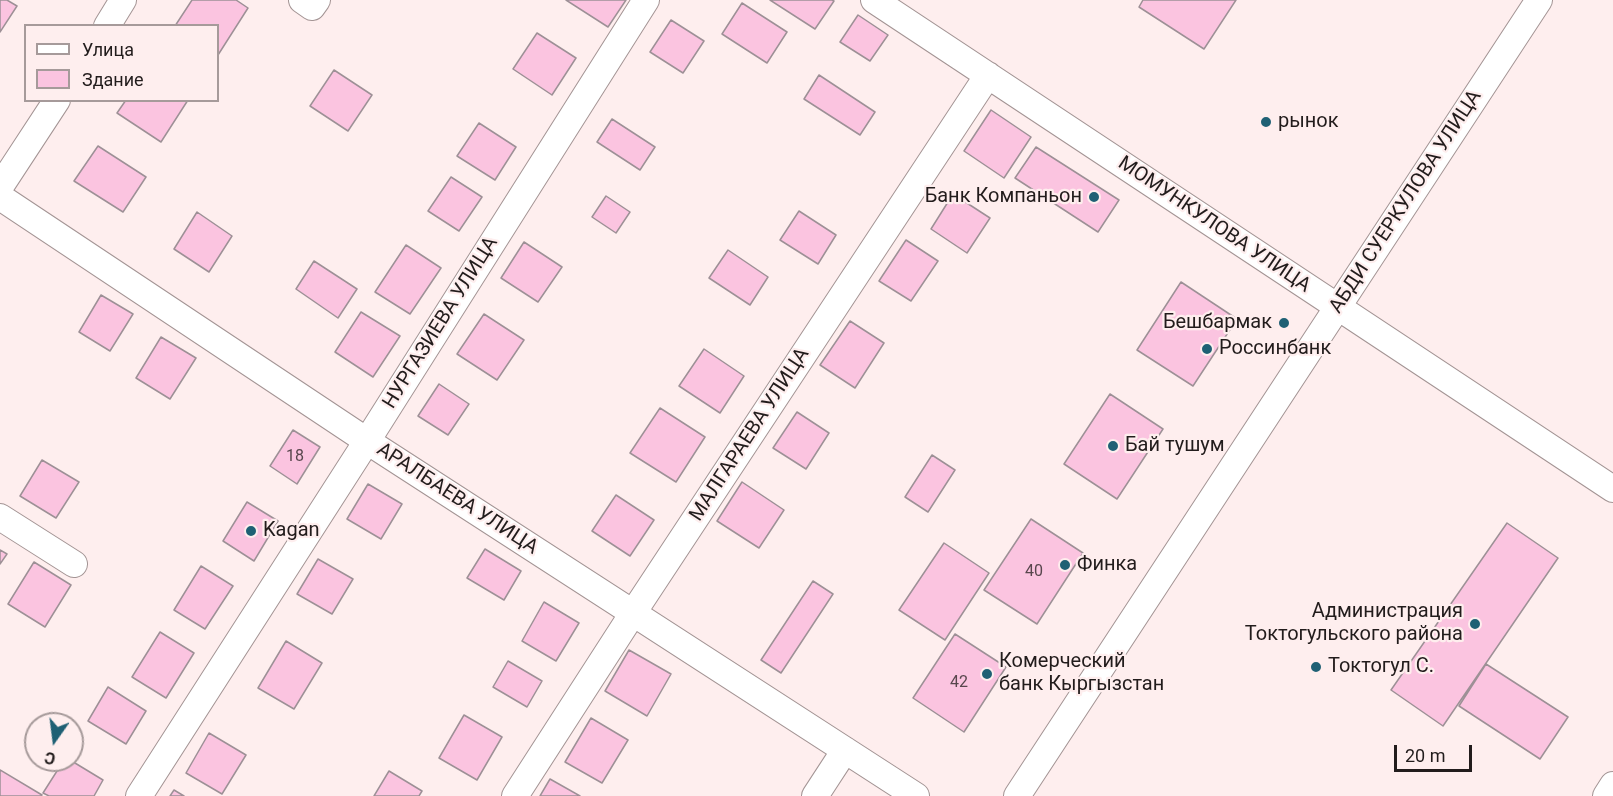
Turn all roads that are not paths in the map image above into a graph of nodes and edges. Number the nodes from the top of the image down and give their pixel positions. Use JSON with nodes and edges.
{"nodes":[{"id":1,"x":123,"y":0,"type":"edge"},
{"id":2,"x":302,"y":0,"type":"edge"},
{"id":3,"x":317,"y":0,"type":"edge"},
{"id":4,"x":645,"y":0,"type":"edge"},
{"id":5,"x":874,"y":0,"type":"edge"},
{"id":6,"x":1539,"y":0,"type":"edge"},
{"id":7,"x":108,"y":24,"type":"edge"},
{"id":8,"x":988,"y":75,"type":"junction"},
{"id":9,"x":56,"y":102,"type":"edge"},
{"id":10,"x":0,"y":187,"type":"edge"},
{"id":11,"x":0,"y":197,"type":"edge"},
{"id":12,"x":1338,"y":307,"type":"junction"},
{"id":13,"x":367,"y":441,"type":"junction"},
{"id":14,"x":1613,"y":489,"type":"edge"},
{"id":15,"x":0,"y":517,"type":"edge"},
{"id":16,"x":74,"y":564,"type":"dead end"},
{"id":17,"x":633,"y":613,"type":"junction"},
{"id":18,"x":845,"y":750,"type":"junction"},
{"id":19,"x":1613,"y":785,"type":"edge"},
{"id":20,"x":139,"y":796,"type":"edge"},
{"id":21,"x":514,"y":796,"type":"edge"},
{"id":22,"x":815,"y":796,"type":"edge"},
{"id":23,"x":916,"y":796,"type":"edge"},
{"id":24,"x":1017,"y":796,"type":"edge"},
{"id":25,"x":1606,"y":796,"type":"edge"}],
"edges":[{"from":1,"to":7,"type":"street"},
{"from":2,"to":3,"type":"street"},
{"from":4,"to":13,"type":"street","name":"НУРГАЗИЕВА УЛИЦА"},
{"from":5,"to":8,"type":"street","name":"МОМУНКУЛОВА УЛИЦА"},
{"from":6,"to":12,"type":"street","name":"АБДИ СУЕРКУЛОВА УЛИЦА"},
{"from":8,"to":12,"type":"street","name":"МОМУНКУЛОВА УЛИЦА"},
{"from":8,"to":17,"type":"street","name":"МАЛГАРАЕВА УЛИЦА"},
{"from":9,"to":10,"type":"street"},
{"from":11,"to":13,"type":"street","name":"АРАЛБАЕВА УЛИЦА"},
{"from":12,"to":14,"type":"street","name":"МОМУНКУЛОВА УЛИЦА"},
{"from":12,"to":24,"type":"street","name":"АБДИ СУЕРКУЛОВА УЛИЦА"},
{"from":13,"to":17,"type":"street","name":"АРАЛБАЕВА УЛИЦА"},
{"from":13,"to":20,"type":"street","name":"НУРГАЗИЕВА УЛИЦА"},
{"from":15,"to":16,"type":"street"},
{"from":17,"to":18,"type":"street","name":"АРАЛБАЕВА УЛИЦА"},
{"from":17,"to":21,"type":"street","name":"МАЛГАРАЕВА УЛИЦА"},
{"from":18,"to":22,"type":"street"},
{"from":18,"to":23,"type":"street","name":"АРАЛБАЕВА УЛИЦА"},
{"from":19,"to":25,"type":"street"}]}
